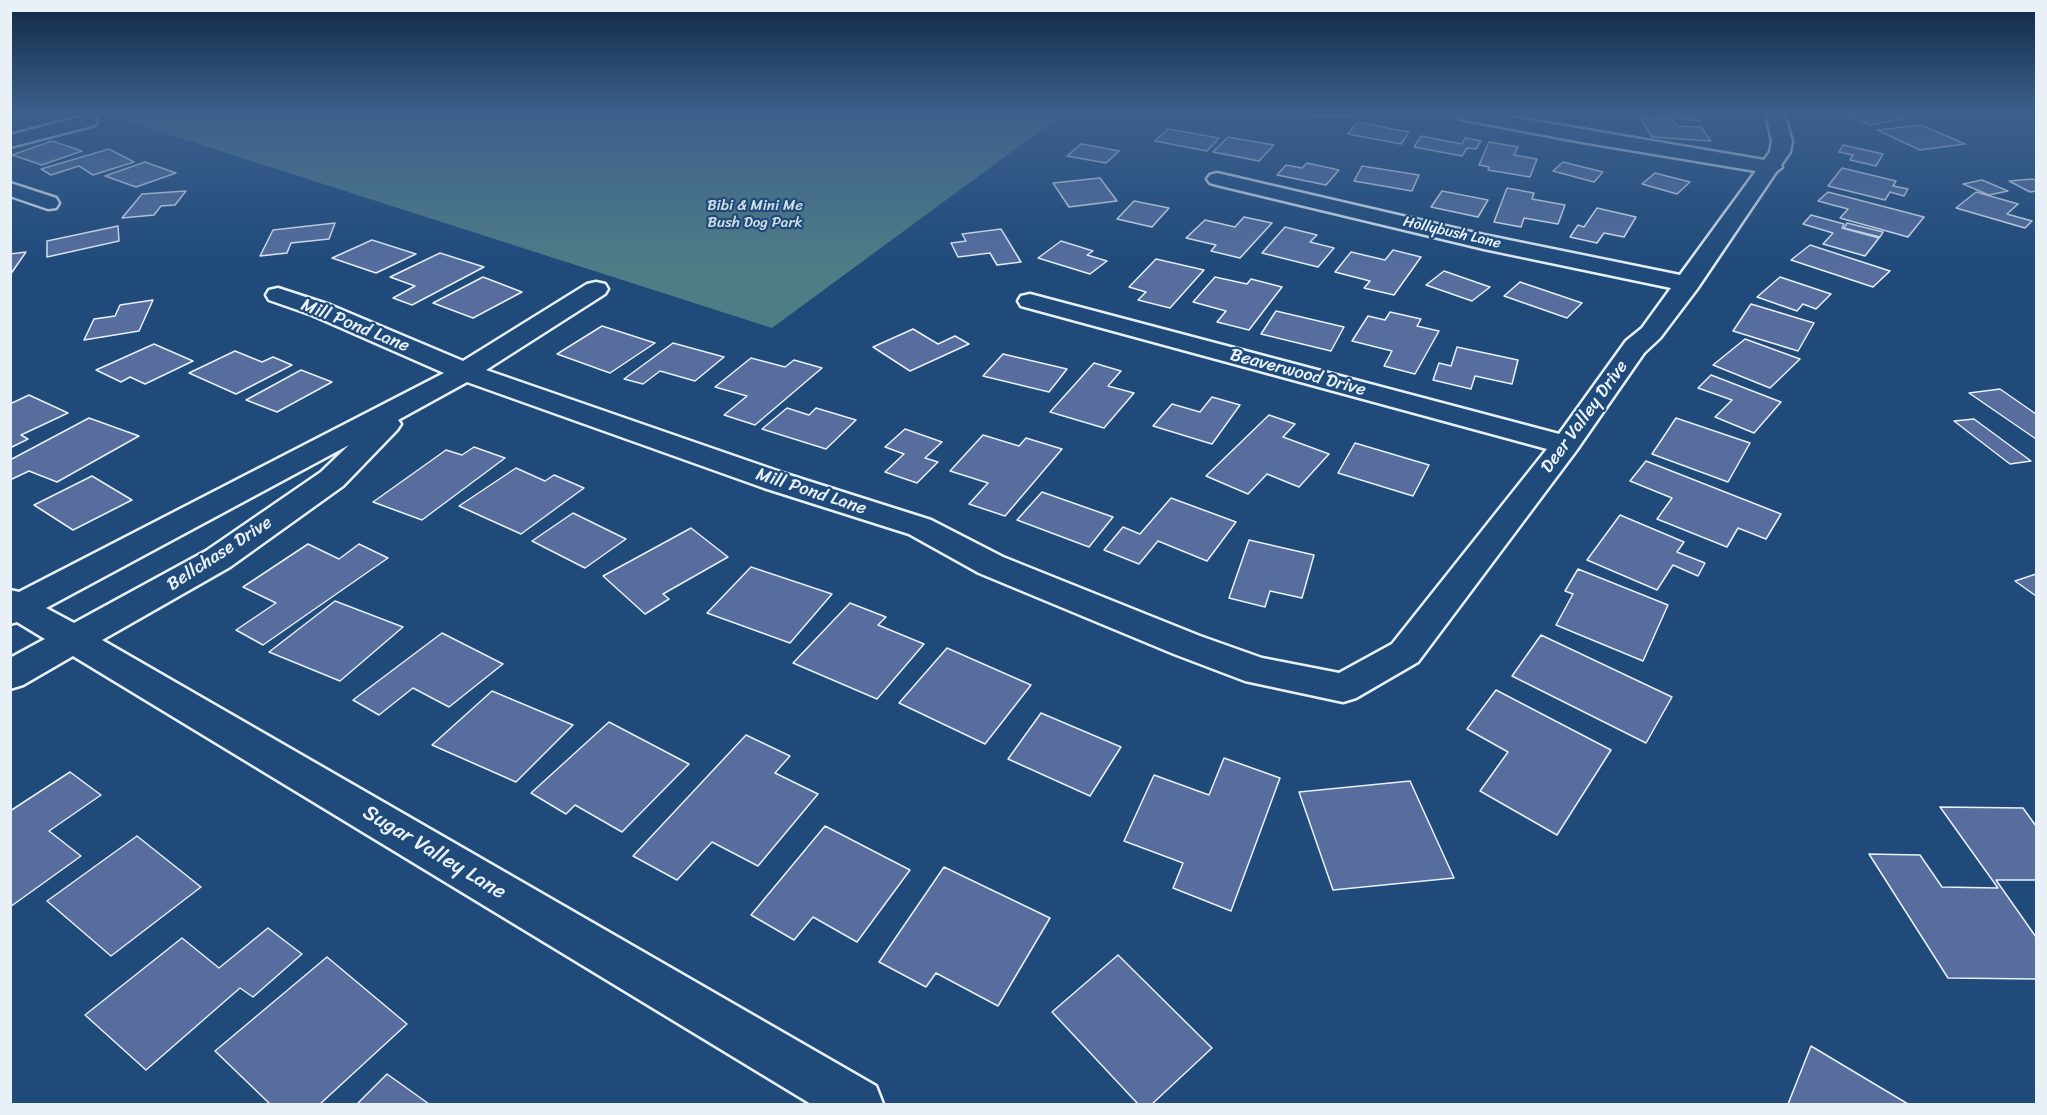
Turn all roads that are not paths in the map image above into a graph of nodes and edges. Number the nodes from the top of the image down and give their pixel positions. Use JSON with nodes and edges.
{"nodes":[{"id":1,"x":1766,"y":166,"type":"edge"},
{"id":2,"x":1772,"y":167,"type":"joint"},
{"id":3,"x":1217,"y":179,"type":"dead end"},
{"id":4,"x":10,"y":189,"type":"edge"},
{"id":5,"x":48,"y":203,"type":"dead end"},
{"id":6,"x":1688,"y":284,"type":"junction"},
{"id":7,"x":596,"y":289,"type":"dead end"},
{"id":8,"x":278,"y":295,"type":"dead end"},
{"id":9,"x":1030,"y":301,"type":"dead end"},
{"id":10,"x":465,"y":372,"type":"junction"},
{"id":11,"x":408,"y":404,"type":"junction"},
{"id":12,"x":1566,"y":445,"type":"junction"},
{"id":13,"x":13,"y":607,"type":"edge"},
{"id":14,"x":75,"y":641,"type":"junction"},
{"id":15,"x":10,"y":675,"type":"edge"},
{"id":16,"x":1343,"y":688,"type":"joint"},
{"id":17,"x":858,"y":1104,"type":"edge"}],
"edges":[{"from":1,"to":2,"type":"street"},
{"from":2,"to":6,"type":"street","name":"Deer Valley Drive"},
{"from":3,"to":6,"type":"street","name":"Hollybush Lane"},
{"from":4,"to":5,"type":"street"},
{"from":6,"to":12,"type":"street","name":"Deer Valley Drive"},
{"from":7,"to":10,"type":"street","name":"Bellchase Drive"},
{"from":8,"to":10,"type":"street","name":"Mill Pond Lane"},
{"from":9,"to":12,"type":"street","name":"Beaverwood Drive"},
{"from":10,"to":11,"type":"street","name":"Bellchase Drive"},
{"from":10,"to":16,"type":"street","name":"Mill Pond Lane"},
{"from":11,"to":13,"type":"street","name":"Bellchase Drive"},
{"from":11,"to":14,"type":"street","name":"Bellchase Drive"},
{"from":12,"to":16,"type":"street","name":"Deer Valley Drive"},
{"from":13,"to":14,"type":"street","name":"Sugar Valley Lane"},
{"from":14,"to":15,"type":"street","name":"Bellchase Drive"},
{"from":14,"to":17,"type":"street","name":"Sugar Valley Lane"}]}
